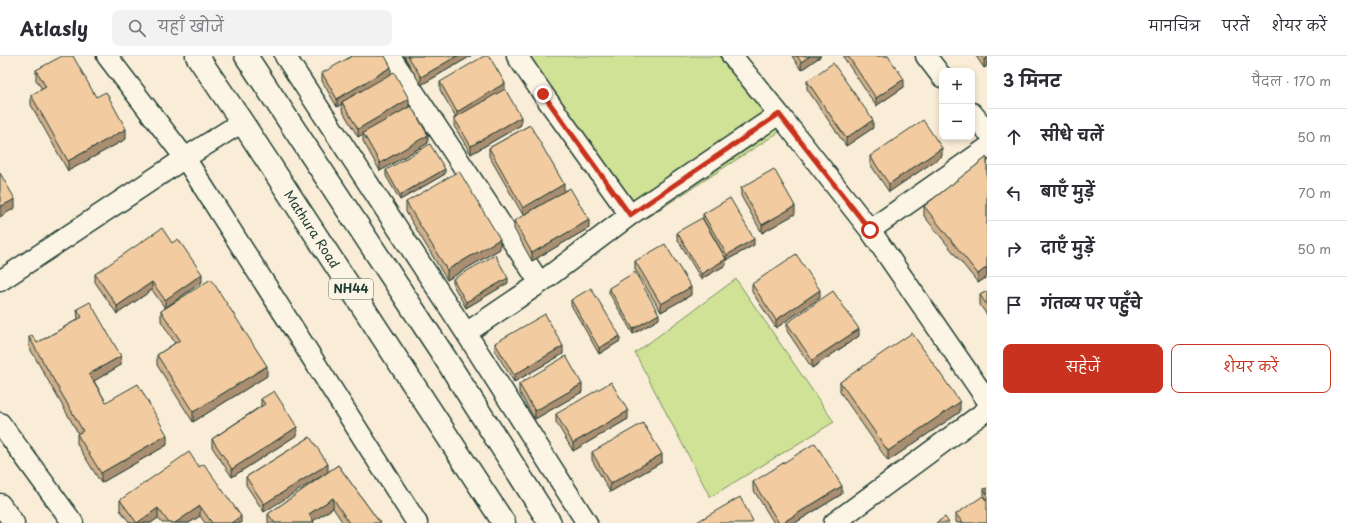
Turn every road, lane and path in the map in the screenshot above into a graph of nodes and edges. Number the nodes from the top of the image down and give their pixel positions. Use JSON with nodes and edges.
{"nodes":[{"id":1,"x":108,"y":56,"type":"edge"},
{"id":2,"x":197,"y":56,"type":"edge"},
{"id":3,"x":246,"y":56,"type":"edge"},
{"id":4,"x":285,"y":56,"type":"edge"},
{"id":5,"x":390,"y":56,"type":"edge"},
{"id":6,"x":518,"y":56,"type":"edge"},
{"id":7,"x":732,"y":56,"type":"edge"},
{"id":8,"x":926,"y":56,"type":"edge"},
{"id":9,"x":939,"y":73,"type":"edge"},
{"id":10,"x":779,"y":114,"type":"junction"},
{"id":11,"x":975,"y":117,"type":"edge"},
{"id":12,"x":242,"y":122,"type":"junction"},
{"id":13,"x":987,"y":131,"type":"edge"},
{"id":14,"x":987,"y":148,"type":"edge"},
{"id":15,"x":185,"y":158,"type":"junction"},
{"id":16,"x":630,"y":215,"type":"junction"},
{"id":17,"x":870,"y":230,"type":"junction"},
{"id":18,"x":0,"y":281,"type":"edge"},
{"id":19,"x":540,"y":283,"type":"junction"},
{"id":20,"x":466,"y":333,"type":"junction"},
{"id":21,"x":987,"y":400,"type":"edge"},
{"id":22,"x":987,"y":410,"type":"edge"},
{"id":23,"x":0,"y":423,"type":"edge"},
{"id":24,"x":0,"y":504,"type":"edge"},
{"id":25,"x":14,"y":523,"type":"edge"},
{"id":26,"x":73,"y":523,"type":"edge"},
{"id":27,"x":417,"y":523,"type":"edge"},
{"id":28,"x":504,"y":523,"type":"edge"},
{"id":29,"x":550,"y":523,"type":"edge"},
{"id":30,"x":587,"y":523,"type":"edge"},
{"id":31,"x":834,"y":523,"type":"edge"}],
"edges":[{"from":1,"to":15,"type":"street"},
{"from":2,"to":12,"type":"highway","name":"Mathura Road","number":"NH44"},
{"from":3,"to":29,"type":"highway","number":"NH44"},
{"from":4,"to":20,"type":"street"},
{"from":5,"to":19,"type":"street"},
{"from":6,"to":16,"type":"street"},
{"from":7,"to":10,"type":"street"},
{"from":8,"to":9,"type":"street"},
{"from":10,"to":16,"type":"street"},
{"from":10,"to":17,"type":"street"},
{"from":11,"to":13,"type":"street"},
{"from":12,"to":15,"type":"street"},
{"from":12,"to":28,"type":"highway","name":"Mathura Road","number":"NH44"},
{"from":14,"to":17,"type":"street"},
{"from":15,"to":18,"type":"street"},
{"from":15,"to":27,"type":"street"},
{"from":16,"to":19,"type":"street"},
{"from":17,"to":21,"type":"street"},
{"from":19,"to":20,"type":"street"},
{"from":20,"to":30,"type":"street"},
{"from":22,"to":31,"type":"street"},
{"from":23,"to":26,"type":"street"},
{"from":24,"to":25,"type":"street"}]}
